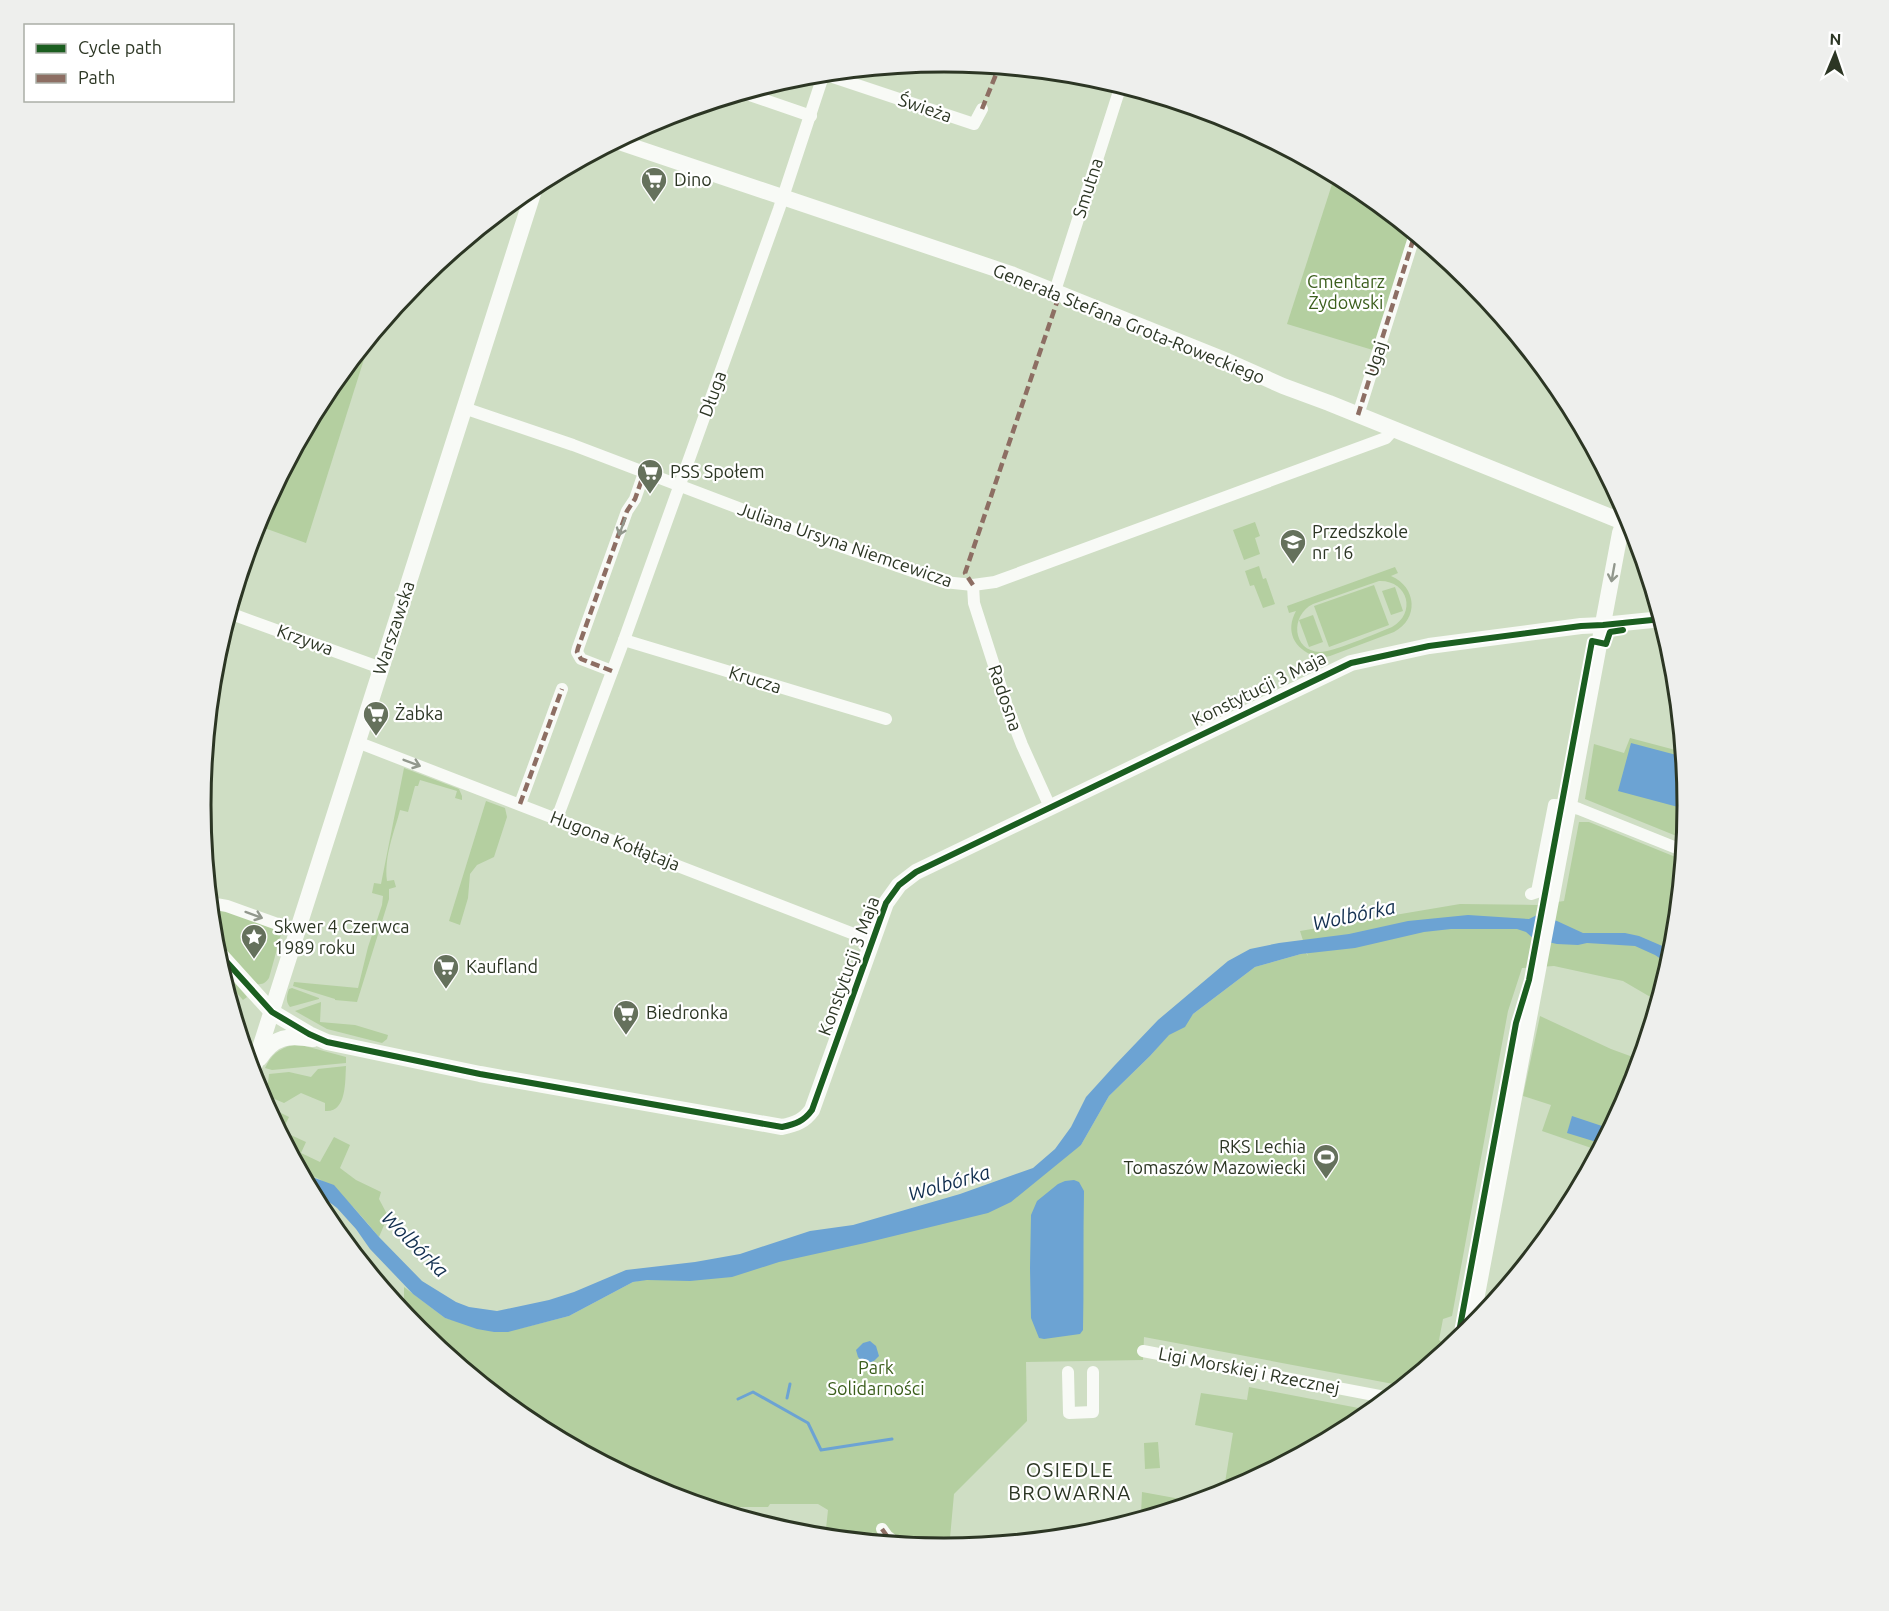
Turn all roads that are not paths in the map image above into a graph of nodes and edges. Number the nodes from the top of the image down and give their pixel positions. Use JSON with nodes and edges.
{"nodes":[{"id":1,"x":840,"y":79,"type":"edge"},
{"id":2,"x":821,"y":83,"type":"edge"},
{"id":3,"x":1118,"y":93,"type":"edge"},
{"id":4,"x":755,"y":97,"type":"edge"},
{"id":5,"x":982,"y":108,"type":"dead end"},
{"id":6,"x":811,"y":116,"type":"junction"},
{"id":7,"x":627,"y":145,"type":"edge"},
{"id":8,"x":783,"y":197,"type":"junction"},
{"id":9,"x":531,"y":201,"type":"edge"},
{"id":10,"x":1413,"y":242,"type":"edge"},
{"id":11,"x":1055,"y":291,"type":"junction"},
{"id":12,"x":464,"y":408,"type":"junction"},
{"id":13,"x":1358,"y":415,"type":"junction"},
{"id":14,"x":1394,"y":429,"type":"junction"},
{"id":15,"x":644,"y":473,"type":"junction"},
{"id":16,"x":679,"y":487,"type":"junction"},
{"id":17,"x":1620,"y":520,"type":"edge"},
{"id":18,"x":1624,"y":529,"type":"edge"},
{"id":19,"x":973,"y":585,"type":"junction"},
{"id":20,"x":236,"y":616,"type":"edge"},
{"id":21,"x":1654,"y":620,"type":"edge"},
{"id":22,"x":1604,"y":625,"type":"junction"},
{"id":23,"x":624,"y":640,"type":"junction"},
{"id":24,"x":381,"y":668,"type":"junction"},
{"id":25,"x":612,"y":671,"type":"junction"},
{"id":26,"x":562,"y":689,"type":"dead end"},
{"id":27,"x":886,"y":719,"type":"dead end"},
{"id":28,"x":357,"y":742,"type":"junction"},
{"id":29,"x":520,"y":804,"type":"junction"},
{"id":30,"x":1570,"y":806,"type":"junction"},
{"id":31,"x":1050,"y":807,"type":"junction"},
{"id":32,"x":557,"y":818,"type":"junction"},
{"id":33,"x":1676,"y":848,"type":"edge"},
{"id":34,"x":1531,"y":894,"type":"dead end"},
{"id":35,"x":218,"y":904,"type":"edge"},
{"id":36,"x":297,"y":931,"type":"junction"},
{"id":37,"x":872,"y":941,"type":"junction"},
{"id":38,"x":229,"y":965,"type":"edge"},
{"id":39,"x":272,"y":1012,"type":"junction"},
{"id":40,"x":327,"y":1042,"type":"junction"},
{"id":41,"x":257,"y":1058,"type":"edge"},
{"id":42,"x":258,"y":1062,"type":"edge"},
{"id":43,"x":1474,"y":1313,"type":"edge"},
{"id":44,"x":1143,"y":1351,"type":"dead end"},
{"id":45,"x":1093,"y":1371,"type":"dead end"},
{"id":46,"x":1068,"y":1372,"type":"dead end"},
{"id":47,"x":1379,"y":1396,"type":"edge"},
{"id":48,"x":882,"y":1529,"type":"dead end"},
{"id":49,"x":887,"y":1536,"type":"edge"}],
"edges":[{"from":1,"to":5,"type":"street","name":"Świeża"},
{"from":2,"to":6,"type":"street","name":"Długa"},
{"from":3,"to":11,"type":"street","name":"Smutna"},
{"from":4,"to":6,"type":"street"},
{"from":6,"to":8,"type":"street","name":"Długa"},
{"from":7,"to":8,"type":"street","name":"Generała Stefana Grota-Roweckiego"},
{"from":8,"to":11,"type":"street","name":"Generała Stefana Grota-Roweckiego"},
{"from":8,"to":16,"type":"street","name":"Długa"},
{"from":9,"to":12,"type":"street","name":"Warszawska"},
{"from":10,"to":13,"type":"street","name":"Ugaj"},
{"from":11,"to":13,"type":"street","name":"Generała Stefana Grota-Roweckiego"},
{"from":12,"to":15,"type":"street","name":"Juliana Ursyna Niemcewicza"},
{"from":12,"to":24,"type":"street","name":"Warszawska"},
{"from":13,"to":14,"type":"street","name":"Generała Stefana Grota-Roweckiego"},
{"from":14,"to":17,"type":"street","name":"Generała Stefana Grota-Roweckiego"},
{"from":14,"to":19,"type":"street","name":"Juliana Ursyna Niemcewicza"},
{"from":15,"to":16,"type":"street","name":"Juliana Ursyna Niemcewicza"},
{"from":15,"to":25,"type":"street","one_way":true},
{"from":16,"to":19,"type":"street","name":"Juliana Ursyna Niemcewicza"},
{"from":16,"to":23,"type":"street","name":"Długa"},
{"from":18,"to":22,"type":"street","one_way":true},
{"from":19,"to":31,"type":"street","name":"Radosna"},
{"from":20,"to":24,"type":"street","name":"Krzywa"},
{"from":21,"to":22,"type":"street","name":"Konstytucji 3 Maja"},
{"from":22,"to":30,"type":"street"},
{"from":22,"to":31,"type":"street","name":"Konstytucji 3 Maja"},
{"from":23,"to":25,"type":"street","name":"Długa"},
{"from":23,"to":27,"type":"street","name":"Krucza"},
{"from":24,"to":28,"type":"street","name":"Warszawska"},
{"from":25,"to":32,"type":"street","name":"Długa"},
{"from":26,"to":29,"type":"street"},
{"from":28,"to":29,"type":"street","name":"Hugona Kołłątaja","one_way":true},
{"from":28,"to":36,"type":"street","name":"Warszawska"},
{"from":29,"to":32,"type":"street","name":"Hugona Kołłątaja"},
{"from":30,"to":33,"type":"street"},
{"from":30,"to":34,"type":"street"},
{"from":30,"to":43,"type":"street"},
{"from":31,"to":37,"type":"street","name":"Konstytucji 3 Maja"},
{"from":32,"to":37,"type":"street","name":"Hugona Kołłątaja"},
{"from":35,"to":36,"type":"street","one_way":true},
{"from":36,"to":39,"type":"street","name":"Warszawska"},
{"from":37,"to":40,"type":"street","name":"Konstytucji 3 Maja"},
{"from":38,"to":39,"type":"street","name":"Konstytucji 3 Maja"},
{"from":39,"to":40,"type":"street","name":"Konstytucji 3 Maja"},
{"from":39,"to":41,"type":"street","name":"Warszawska"},
{"from":40,"to":42,"type":"street"},
{"from":44,"to":47,"type":"street","name":"Ligi Morskiej i Rzecznej"},
{"from":45,"to":46,"type":"street"},
{"from":48,"to":49,"type":"street"}]}
